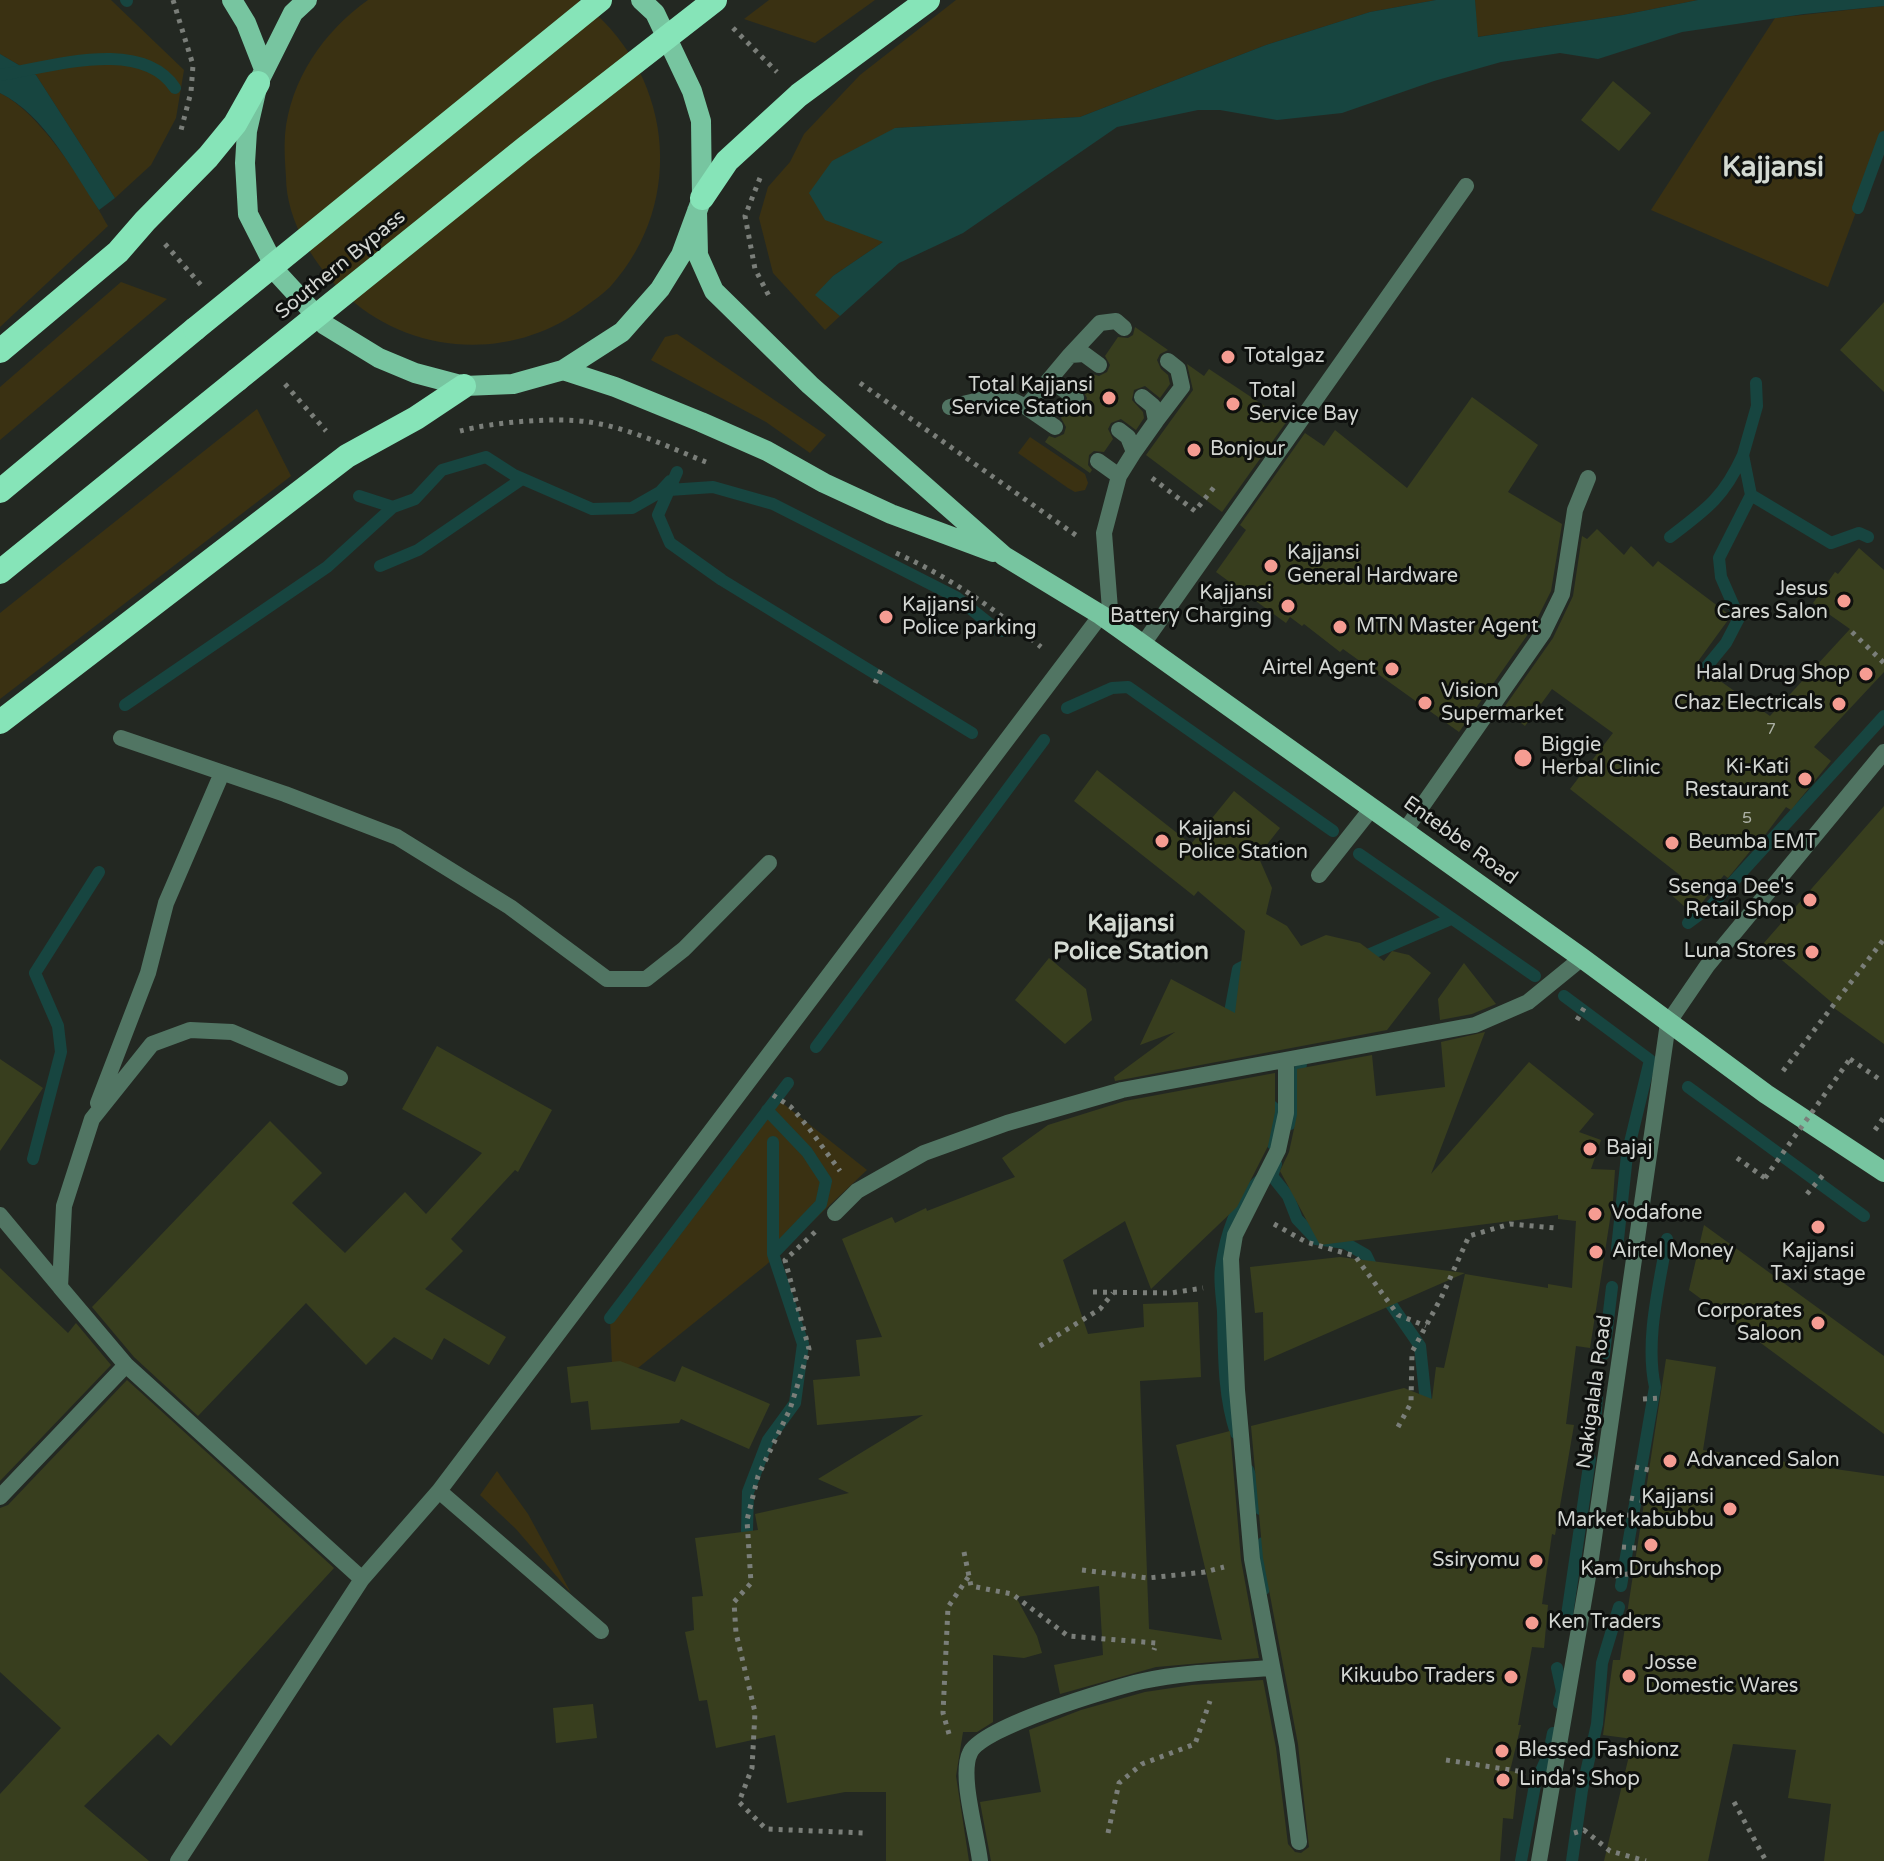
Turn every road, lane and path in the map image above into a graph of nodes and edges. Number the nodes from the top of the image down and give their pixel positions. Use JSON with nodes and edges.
{"nodes":[{"id":1,"x":173,"y":0,"type":"edge"},
{"id":2,"x":232,"y":0,"type":"edge"},
{"id":3,"x":307,"y":0,"type":"edge"},
{"id":4,"x":600,"y":0,"type":"edge"},
{"id":5,"x":641,"y":0,"type":"edge"},
{"id":6,"x":928,"y":0,"type":"edge"},
{"id":7,"x":720,"y":10,"type":"edge"},
{"id":8,"x":261,"y":76,"type":"junction"},
{"id":9,"x":799,"y":95,"type":"junction"},
{"id":10,"x":176,"y":142,"type":"dead end"},
{"id":11,"x":767,"y":166,"type":"dead end"},
{"id":12,"x":1466,"y":186,"type":"dead end"},
{"id":13,"x":699,"y":204,"type":"junction"},
{"id":14,"x":145,"y":221,"type":"junction"},
{"id":15,"x":201,"y":286,"type":"dead end"},
{"id":16,"x":776,"y":310,"type":"dead end"},
{"id":17,"x":1124,"y":328,"type":"dead end"},
{"id":18,"x":0,"y":351,"type":"edge"},
{"id":19,"x":1070,"y":355,"type":"junction"},
{"id":20,"x":1168,"y":361,"type":"dead end"},
{"id":21,"x":1099,"y":365,"type":"dead end"},
{"id":22,"x":563,"y":370,"type":"junction"},
{"id":23,"x":852,"y":378,"type":"dead end"},
{"id":24,"x":285,"y":383,"type":"dead end"},
{"id":25,"x":464,"y":386,"type":"junction"},
{"id":26,"x":1044,"y":386,"type":"junction"},
{"id":27,"x":1142,"y":397,"type":"dead end"},
{"id":28,"x":1076,"y":398,"type":"dead end"},
{"id":29,"x":950,"y":407,"type":"dead end"},
{"id":30,"x":1026,"y":407,"type":"junction"},
{"id":31,"x":1156,"y":421,"type":"junction"},
{"id":32,"x":1055,"y":427,"type":"dead end"},
{"id":33,"x":1119,"y":430,"type":"dead end"},
{"id":34,"x":454,"y":432,"type":"dead end"},
{"id":35,"x":347,"y":456,"type":"junction"},
{"id":36,"x":1131,"y":456,"type":"junction"},
{"id":37,"x":1098,"y":461,"type":"dead end"},
{"id":38,"x":709,"y":464,"type":"dead end"},
{"id":39,"x":1119,"y":476,"type":"junction"},
{"id":40,"x":1588,"y":478,"type":"dead end"},
{"id":41,"x":1215,"y":485,"type":"dead end"},
{"id":42,"x":0,"y":491,"type":"edge"},
{"id":43,"x":890,"y":550,"type":"dead end"},
{"id":44,"x":1004,"y":556,"type":"junction"},
{"id":45,"x":1106,"y":557,"type":"junction"},
{"id":46,"x":0,"y":572,"type":"edge"},
{"id":47,"x":1106,"y":619,"type":"junction"},
{"id":48,"x":1852,"y":632,"type":"dead end"},
{"id":49,"x":1143,"y":644,"type":"junction"},
{"id":50,"x":1884,"y":663,"type":"edge"},
{"id":51,"x":1063,"y":666,"type":"junction"},
{"id":52,"x":882,"y":668,"type":"dead end"},
{"id":53,"x":875,"y":683,"type":"dead end"},
{"id":54,"x":0,"y":722,"type":"edge"},
{"id":55,"x":121,"y":738,"type":"dead end"},
{"id":56,"x":1884,"y":752,"type":"edge"},
{"id":57,"x":222,"y":773,"type":"junction"},
{"id":58,"x":1372,"y":808,"type":"junction"},
{"id":59,"x":1404,"y":832,"type":"junction"},
{"id":60,"x":769,"y":863,"type":"dead end"},
{"id":61,"x":1319,"y":875,"type":"dead end"},
{"id":62,"x":1884,"y":939,"type":"edge"},
{"id":63,"x":1582,"y":958,"type":"junction"},
{"id":64,"x":1587,"y":1003,"type":"dead end"},
{"id":65,"x":1577,"y":1020,"type":"dead end"},
{"id":66,"x":1668,"y":1023,"type":"junction"},
{"id":67,"x":1286,"y":1060,"type":"junction"},
{"id":68,"x":753,"y":1074,"type":"junction"},
{"id":69,"x":340,"y":1078,"type":"dead end"},
{"id":70,"x":1879,"y":1079,"type":"dead end"},
{"id":71,"x":1766,"y":1094,"type":"junction"},
{"id":72,"x":92,"y":1119,"type":"junction"},
{"id":73,"x":1737,"y":1158,"type":"dead end"},
{"id":74,"x":1884,"y":1172,"type":"edge"},
{"id":75,"x":1824,"y":1174,"type":"dead end"},
{"id":76,"x":857,"y":1191,"type":"junction"},
{"id":77,"x":1807,"y":1194,"type":"dead end"},
{"id":78,"x":1249,"y":1210,"type":"junction"},
{"id":79,"x":835,"y":1213,"type":"joint"},
{"id":80,"x":0,"y":1215,"type":"edge"},
{"id":81,"x":1555,"y":1228,"type":"dead end"},
{"id":82,"x":1232,"y":1284,"type":"junction"},
{"id":83,"x":60,"y":1287,"type":"junction"},
{"id":84,"x":1093,"y":1292,"type":"dead end"},
{"id":85,"x":1113,"y":1292,"type":"junction"},
{"id":86,"x":1426,"y":1326,"type":"junction"},
{"id":87,"x":1040,"y":1346,"type":"dead end"},
{"id":88,"x":126,"y":1365,"type":"junction"},
{"id":89,"x":1660,"y":1398,"type":"dead end"},
{"id":90,"x":1643,"y":1399,"type":"dead end"},
{"id":91,"x":1398,"y":1427,"type":"dead end"},
{"id":92,"x":1635,"y":1467,"type":"dead end"},
{"id":93,"x":1649,"y":1470,"type":"dead end"},
{"id":94,"x":439,"y":1491,"type":"junction"},
{"id":95,"x":0,"y":1497,"type":"edge"},
{"id":96,"x":1629,"y":1498,"type":"dead end"},
{"id":97,"x":1645,"y":1501,"type":"dead end"},
{"id":98,"x":1626,"y":1515,"type":"dead end"},
{"id":99,"x":1642,"y":1517,"type":"dead end"},
{"id":100,"x":1618,"y":1546,"type":"dead end"},
{"id":101,"x":1637,"y":1548,"type":"dead end"},
{"id":102,"x":964,"y":1552,"type":"dead end"},
{"id":103,"x":1252,"y":1559,"type":"junction"},
{"id":104,"x":1082,"y":1570,"type":"dead end"},
{"id":105,"x":1634,"y":1573,"type":"dead end"},
{"id":106,"x":969,"y":1576,"type":"junction"},
{"id":107,"x":1615,"y":1576,"type":"dead end"},
{"id":108,"x":362,"y":1579,"type":"junction"},
{"id":109,"x":601,"y":1631,"type":"dead end"},
{"id":110,"x":1271,"y":1668,"type":"junction"},
{"id":111,"x":1198,"y":1674,"type":"junction"},
{"id":112,"x":1143,"y":1681,"type":"junction"},
{"id":113,"x":1446,"y":1760,"type":"dead end"},
{"id":114,"x":965,"y":1767,"type":"junction"},
{"id":115,"x":1523,"y":1781,"type":"dead end"},
{"id":116,"x":1734,"y":1802,"type":"dead end"},
{"id":117,"x":1584,"y":1830,"type":"dead end"},
{"id":118,"x":865,"y":1833,"type":"dead end"},
{"id":119,"x":1108,"y":1833,"type":"dead end"},
{"id":120,"x":1299,"y":1842,"type":"dead end"},
{"id":121,"x":178,"y":1861,"type":"edge"},
{"id":122,"x":980,"y":1861,"type":"edge"},
{"id":123,"x":1539,"y":1861,"type":"edge"},
{"id":124,"x":1646,"y":1861,"type":"edge"},
{"id":125,"x":1766,"y":1861,"type":"edge"}],
"edges":[{"from":1,"to":10,"type":"path"},
{"from":2,"to":8,"type":"main road"},
{"from":3,"to":8,"type":"main road"},
{"from":4,"to":42,"type":"highway","name":"Southern Bypass","bridge":true},
{"from":5,"to":13,"type":"main road"},
{"from":6,"to":9,"type":"highway"},
{"from":7,"to":9,"type":"path"},
{"from":7,"to":46,"type":"highway","name":"Southern Bypass","bridge":true},
{"from":8,"to":14,"type":"highway"},
{"from":8,"to":25,"type":"main road"},
{"from":9,"to":13,"type":"highway"},
{"from":11,"to":16,"type":"path"},
{"from":12,"to":49,"type":"street"},
{"from":13,"to":22,"type":"main road"},
{"from":13,"to":44,"type":"main road"},
{"from":14,"to":15,"type":"path"},
{"from":14,"to":18,"type":"highway"},
{"from":17,"to":19,"type":"street"},
{"from":19,"to":21,"type":"street"},
{"from":19,"to":26,"type":"street"},
{"from":20,"to":31,"type":"street"},
{"from":22,"to":25,"type":"main road"},
{"from":22,"to":44,"type":"main road"},
{"from":23,"to":45,"type":"path"},
{"from":24,"to":35,"type":"path"},
{"from":25,"to":35,"type":"highway"},
{"from":26,"to":28,"type":"street"},
{"from":26,"to":30,"type":"street"},
{"from":27,"to":31,"type":"street"},
{"from":29,"to":30,"type":"street"},
{"from":30,"to":32,"type":"street"},
{"from":31,"to":36,"type":"street"},
{"from":33,"to":36,"type":"street"},
{"from":34,"to":38,"type":"path"},
{"from":35,"to":54,"type":"highway"},
{"from":36,"to":39,"type":"street"},
{"from":36,"to":41,"type":"path"},
{"from":37,"to":39,"type":"street"},
{"from":39,"to":45,"type":"street"},
{"from":40,"to":59,"type":"street"},
{"from":43,"to":51,"type":"path"},
{"from":44,"to":47,"type":"main road","name":"Entebbe Road"},
{"from":45,"to":47,"type":"street"},
{"from":47,"to":49,"type":"main road","name":"Entebbe Road"},
{"from":47,"to":51,"type":"street"},
{"from":48,"to":50,"type":"path"},
{"from":49,"to":58,"type":"main road","name":"Entebbe Road"},
{"from":51,"to":68,"type":"street"},
{"from":52,"to":53,"type":"path"},
{"from":55,"to":57,"type":"street"},
{"from":56,"to":66,"type":"street"},
{"from":57,"to":60,"type":"street"},
{"from":57,"to":72,"type":"street"},
{"from":58,"to":59,"type":"main road","name":"Entebbe Road"},
{"from":58,"to":61,"type":"street"},
{"from":59,"to":63,"type":"main road","name":"Entebbe Road"},
{"from":62,"to":71,"type":"path"},
{"from":63,"to":66,"type":"main road","name":"Entebbe Road"},
{"from":63,"to":67,"type":"street"},
{"from":64,"to":65,"type":"path"},
{"from":66,"to":71,"type":"main road","name":"Entebbe Road"},
{"from":66,"to":123,"type":"street","name":"Nakigalala Road"},
{"from":67,"to":76,"type":"street"},
{"from":67,"to":78,"type":"street"},
{"from":68,"to":76,"type":"path"},
{"from":68,"to":94,"type":"street"},
{"from":69,"to":72,"type":"street"},
{"from":70,"to":73,"type":"path","bridge":true},
{"from":71,"to":74,"type":"main road","name":"Entebbe Road"},
{"from":72,"to":83,"type":"street"},
{"from":75,"to":77,"type":"path"},
{"from":76,"to":79,"type":"street"},
{"from":78,"to":82,"type":"street"},
{"from":78,"to":86,"type":"path"},
{"from":79,"to":118,"type":"path"},
{"from":80,"to":83,"type":"street"},
{"from":81,"to":86,"type":"path"},
{"from":82,"to":85,"type":"path"},
{"from":82,"to":103,"type":"street"},
{"from":83,"to":88,"type":"street"},
{"from":84,"to":85,"type":"path"},
{"from":85,"to":87,"type":"path"},
{"from":86,"to":91,"type":"path"},
{"from":88,"to":95,"type":"street"},
{"from":88,"to":108,"type":"street"},
{"from":89,"to":90,"type":"path"},
{"from":92,"to":93,"type":"path"},
{"from":94,"to":108,"type":"street"},
{"from":94,"to":109,"type":"street"},
{"from":96,"to":97,"type":"path"},
{"from":98,"to":99,"type":"path"},
{"from":100,"to":101,"type":"path"},
{"from":102,"to":106,"type":"path"},
{"from":103,"to":104,"type":"path"},
{"from":103,"to":110,"type":"street"},
{"from":105,"to":107,"type":"path"},
{"from":106,"to":112,"type":"path"},
{"from":106,"to":114,"type":"path"},
{"from":108,"to":121,"type":"street"},
{"from":110,"to":111,"type":"street"},
{"from":110,"to":120,"type":"street"},
{"from":111,"to":112,"type":"street"},
{"from":111,"to":119,"type":"path"},
{"from":112,"to":114,"type":"street"},
{"from":113,"to":115,"type":"path"},
{"from":114,"to":122,"type":"street"},
{"from":116,"to":125,"type":"path"},
{"from":117,"to":124,"type":"path"}]}
